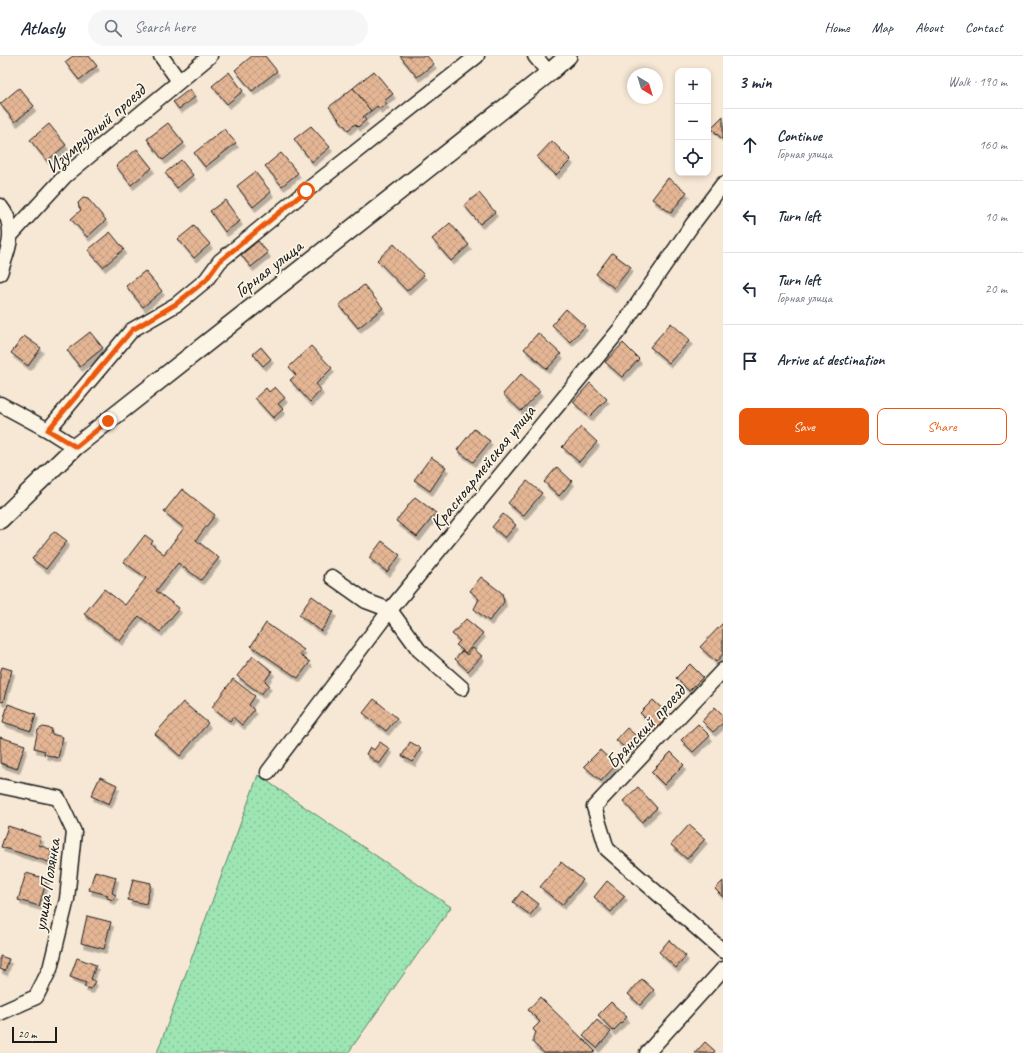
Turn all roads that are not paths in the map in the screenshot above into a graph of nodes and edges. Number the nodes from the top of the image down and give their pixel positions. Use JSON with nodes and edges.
{"nodes":[{"id":1,"x":161,"y":56,"type":"edge"},
{"id":2,"x":210,"y":56,"type":"edge"},
{"id":3,"x":477,"y":56,"type":"edge"},
{"id":4,"x":535,"y":56,"type":"edge"},
{"id":5,"x":568,"y":56,"type":"edge"},
{"id":6,"x":549,"y":73,"type":"junction"},
{"id":7,"x":179,"y":81,"type":"junction"},
{"id":8,"x":723,"y":184,"type":"edge"},
{"id":9,"x":0,"y":206,"type":"edge"},
{"id":10,"x":11,"y":236,"type":"junction"},
{"id":11,"x":0,"y":273,"type":"edge"},
{"id":12,"x":0,"y":404,"type":"edge"},
{"id":13,"x":48,"y":430,"type":"junction"},
{"id":14,"x":76,"y":447,"type":"junction"},
{"id":15,"x":0,"y":520,"type":"edge"},
{"id":16,"x":332,"y":577,"type":"dead end"},
{"id":17,"x":390,"y":610,"type":"junction"},
{"id":18,"x":723,"y":670,"type":"edge"},
{"id":19,"x":462,"y":688,"type":"dead end"},
{"id":20,"x":268,"y":772,"type":"dead end"},
{"id":21,"x":0,"y":786,"type":"edge"},
{"id":22,"x":723,"y":951,"type":"edge"},
{"id":23,"x":723,"y":969,"type":"edge"},
{"id":24,"x":0,"y":1013,"type":"edge"},
{"id":25,"x":647,"y":1053,"type":"edge"}],
"edges":[{"from":1,"to":7,"type":"street"},
{"from":2,"to":7,"type":"street","name":"Изумрудный проезд"},
{"from":3,"to":13,"type":"street","name":"Горная улица"},
{"from":4,"to":6,"type":"street"},
{"from":5,"to":6,"type":"street","name":"Горная улица"},
{"from":6,"to":14,"type":"street","name":"Горная улица"},
{"from":7,"to":10,"type":"street","name":"Изумрудный проезд"},
{"from":8,"to":17,"type":"street","name":"Красноармейская улица"},
{"from":9,"to":10,"type":"street"},
{"from":10,"to":11,"type":"street"},
{"from":12,"to":13,"type":"street"},
{"from":13,"to":14,"type":"street"},
{"from":14,"to":15,"type":"street","name":"Горная улица"},
{"from":16,"to":17,"type":"street"},
{"from":17,"to":19,"type":"street"},
{"from":17,"to":20,"type":"street","name":"Красноармейская улица"},
{"from":18,"to":22,"type":"street","name":"Брянский проезд"},
{"from":21,"to":24,"type":"street","name":"улица Полянка"},
{"from":23,"to":25,"type":"street"}]}
